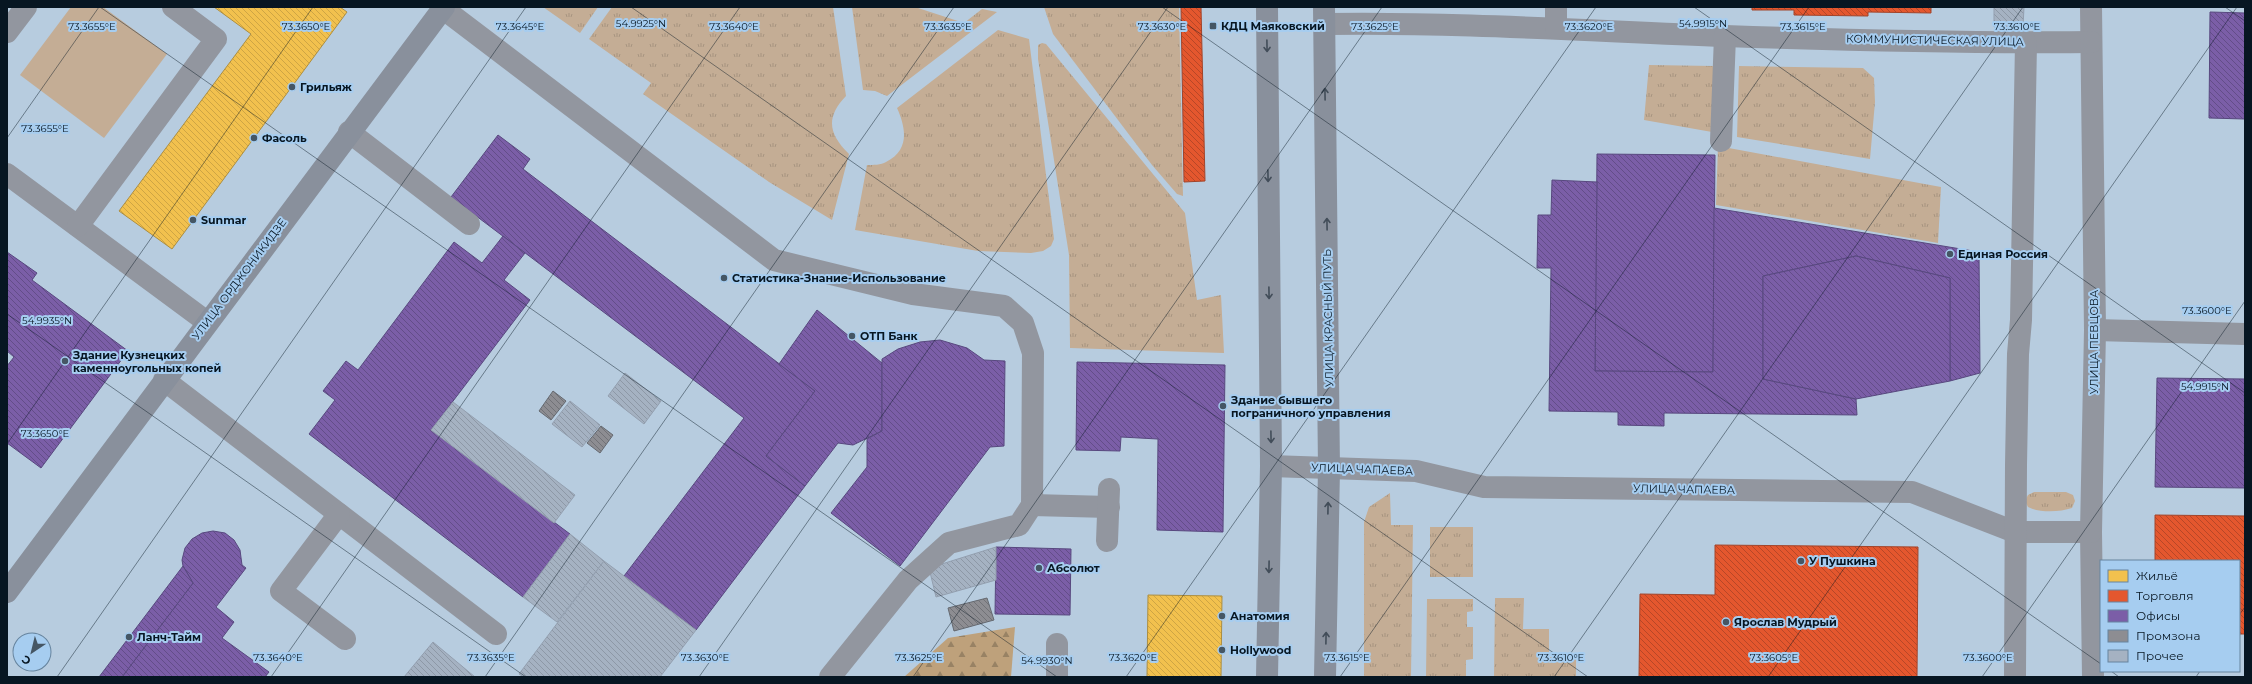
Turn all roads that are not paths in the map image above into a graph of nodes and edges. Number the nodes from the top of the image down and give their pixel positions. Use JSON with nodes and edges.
{"nodes":[{"id":1,"x":26,"y":7,"type":"edge"},
{"id":2,"x":173,"y":7,"type":"edge"},
{"id":3,"x":443,"y":7,"type":"edge"},
{"id":4,"x":1267,"y":7,"type":"edge"},
{"id":5,"x":2091,"y":7,"type":"edge"},
{"id":6,"x":1325,"y":15,"type":"edge"},
{"id":7,"x":1556,"y":18,"type":"edge"},
{"id":8,"x":7,"y":32,"type":"edge"},
{"id":9,"x":1725,"y":36,"type":"junction"},
{"id":10,"x":2026,"y":42,"type":"junction"},
{"id":11,"x":2090,"y":42,"type":"junction"},
{"id":12,"x":349,"y":132,"type":"junction"},
{"id":13,"x":1721,"y":140,"type":"dead end"},
{"id":14,"x":7,"y":174,"type":"edge"},
{"id":15,"x":469,"y":224,"type":"dead end"},
{"id":16,"x":78,"y":226,"type":"junction"},
{"id":17,"x":207,"y":322,"type":"junction"},
{"id":18,"x":2095,"y":330,"type":"junction"},
{"id":19,"x":2245,"y":334,"type":"edge"},
{"id":20,"x":164,"y":380,"type":"junction"},
{"id":21,"x":1271,"y":466,"type":"junction"},
{"id":22,"x":1329,"y":469,"type":"junction"},
{"id":23,"x":1032,"y":505,"type":"junction"},
{"id":24,"x":339,"y":514,"type":"junction"},
{"id":25,"x":2015,"y":532,"type":"junction"},
{"id":26,"x":2091,"y":532,"type":"junction"},
{"id":27,"x":1107,"y":541,"type":"dead end"},
{"id":28,"x":7,"y":592,"type":"edge"},
{"id":29,"x":496,"y":634,"type":"dead end"},
{"id":30,"x":345,"y":639,"type":"dead end"},
{"id":31,"x":1057,"y":644,"type":"dead end"},
{"id":32,"x":830,"y":677,"type":"edge"},
{"id":33,"x":1057,"y":677,"type":"edge"},
{"id":34,"x":1267,"y":677,"type":"edge"},
{"id":35,"x":1325,"y":677,"type":"edge"},
{"id":36,"x":2015,"y":677,"type":"edge"},
{"id":37,"x":2093,"y":677,"type":"edge"}],
"edges":[{"from":1,"to":8,"type":"street"},
{"from":2,"to":16,"type":"street"},
{"from":3,"to":12,"type":"main road","name":"УЛИЦА ОРДЖОНИКИДЗЕ"},
{"from":3,"to":23,"type":"street"},
{"from":4,"to":21,"type":"main road","one_way":true},
{"from":5,"to":11,"type":"street","name":"УЛИЦА ПЕВЦОВА"},
{"from":6,"to":7,"type":"street","name":"КОММУНИСТИЧЕСКАЯ УЛИЦА"},
{"from":22,"to":6,"type":"main road","name":"УЛИЦА КРАСНЫЙ ПУТЬ","one_way":true},
{"from":7,"to":9,"type":"street","name":"КОММУНИСТИЧЕСКАЯ УЛИЦА"},
{"from":9,"to":10,"type":"street","name":"КОММУНИСТИЧЕСКАЯ УЛИЦА"},
{"from":9,"to":13,"type":"street"},
{"from":10,"to":11,"type":"street","name":"КОММУНИСТИЧЕСКАЯ УЛИЦА"},
{"from":10,"to":25,"type":"street"},
{"from":11,"to":18,"type":"street","name":"УЛИЦА ПЕВЦОВА"},
{"from":12,"to":15,"type":"street"},
{"from":12,"to":17,"type":"main road","name":"УЛИЦА ОРДЖОНИКИДЗЕ"},
{"from":14,"to":16,"type":"street"},
{"from":16,"to":17,"type":"street"},
{"from":17,"to":20,"type":"main road","name":"УЛИЦА ОРДЖОНИКИДЗЕ"},
{"from":18,"to":19,"type":"street"},
{"from":18,"to":26,"type":"street","name":"УЛИЦА ПЕВЦОВА"},
{"from":20,"to":24,"type":"street"},
{"from":20,"to":28,"type":"main road","name":"УЛИЦА ОРДЖОНИКИДЗЕ"},
{"from":21,"to":22,"type":"street","name":"УЛИЦА ЧАПАЕВА"},
{"from":21,"to":34,"type":"main road","one_way":true},
{"from":22,"to":25,"type":"street","name":"УЛИЦА ЧАПАЕВА"},
{"from":35,"to":22,"type":"main road","name":"УЛИЦА КРАСНЫЙ ПУТЬ","one_way":true},
{"from":23,"to":27,"type":"street"},
{"from":23,"to":32,"type":"street"},
{"from":24,"to":29,"type":"street"},
{"from":24,"to":30,"type":"street"},
{"from":25,"to":26,"type":"street","name":"УЛИЦА ЧАПАЕВА"},
{"from":25,"to":36,"type":"street"},
{"from":26,"to":37,"type":"street","name":"УЛИЦА ПЕВЦОВА"},
{"from":31,"to":33,"type":"street"}]}
